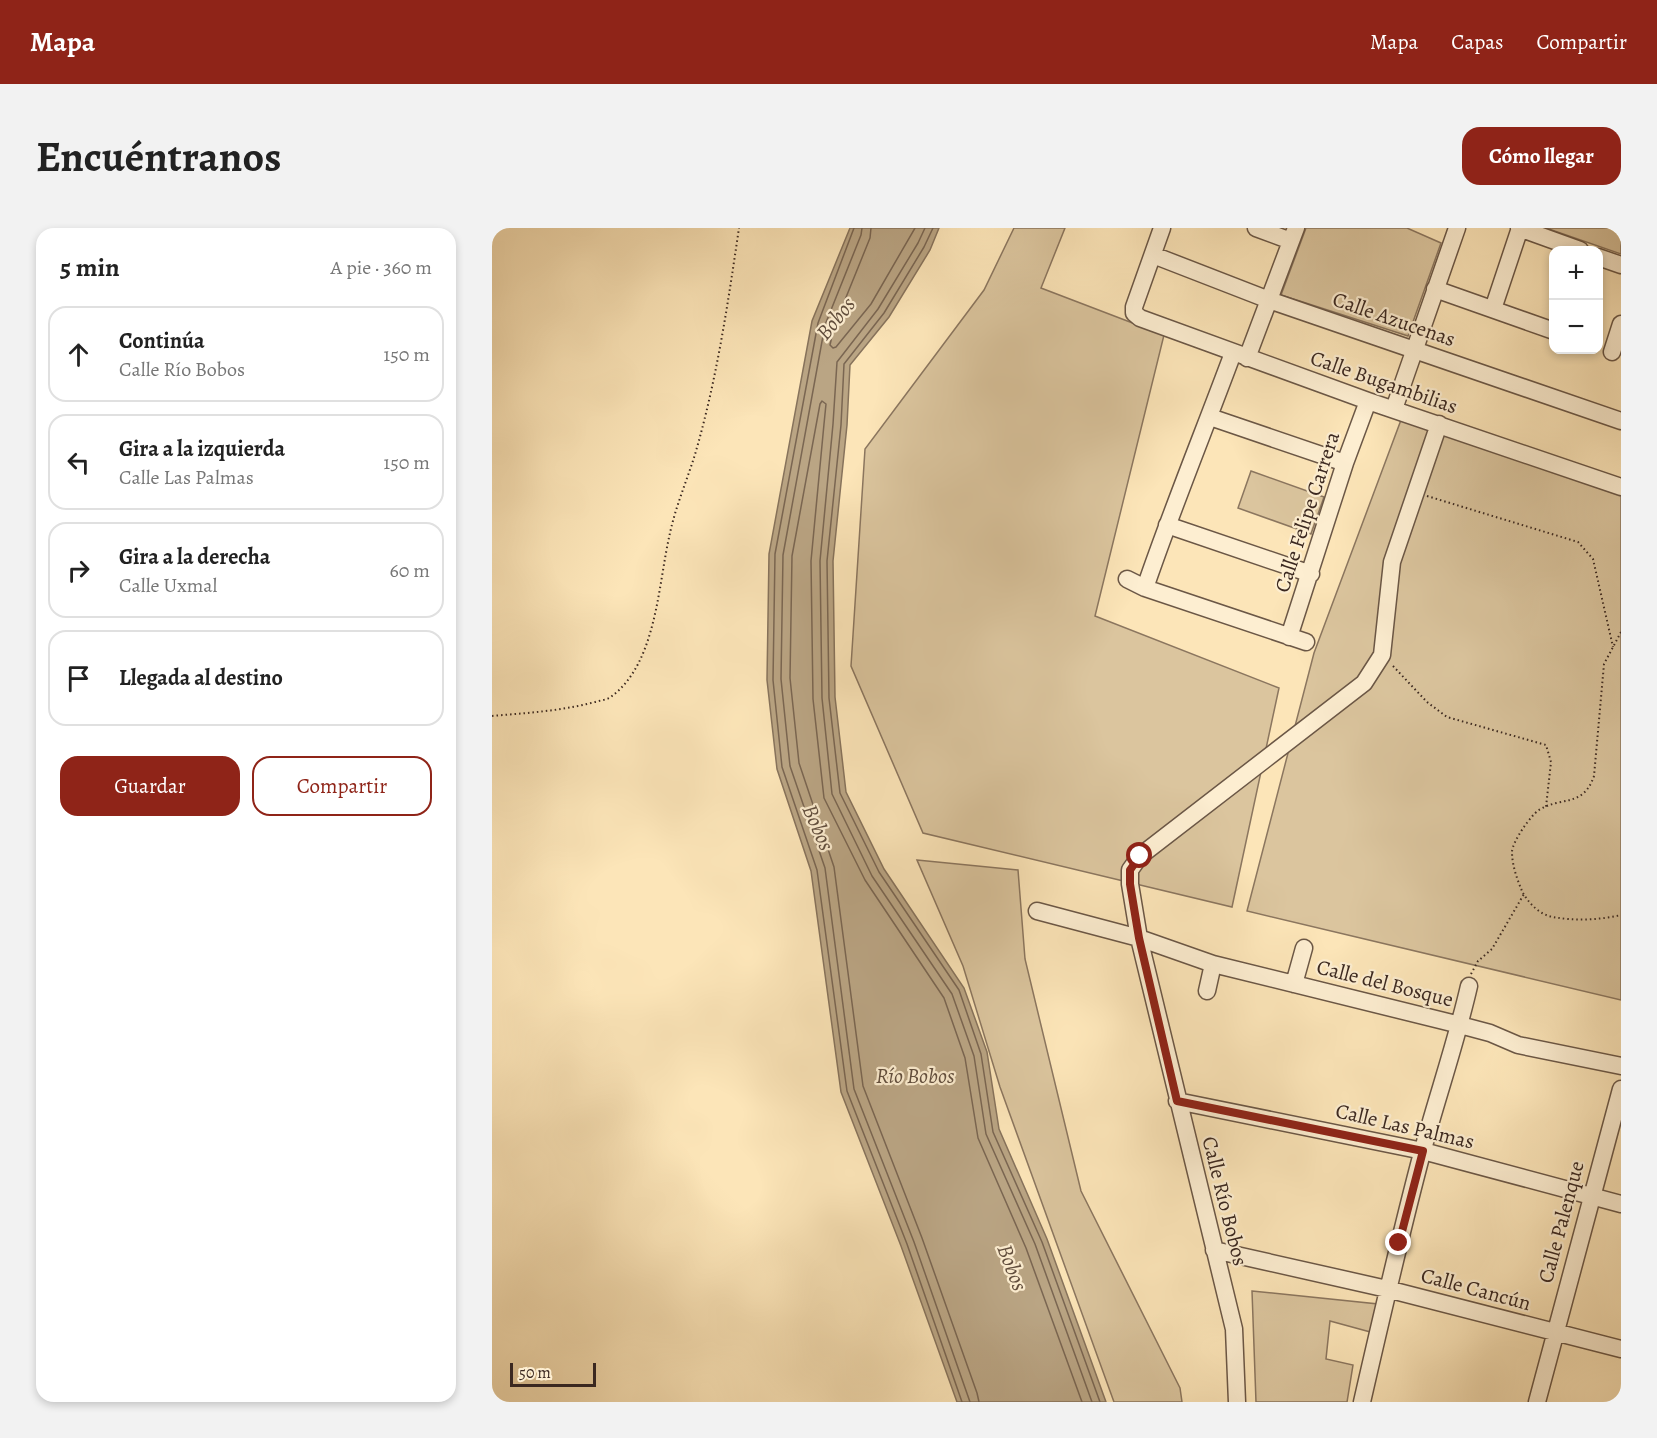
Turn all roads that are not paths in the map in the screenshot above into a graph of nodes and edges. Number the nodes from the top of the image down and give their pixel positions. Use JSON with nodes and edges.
{"nodes":[{"id":1,"x":1162,"y":228,"type":"edge"},
{"id":2,"x":1256,"y":228,"type":"edge"},
{"id":3,"x":1457,"y":228,"type":"edge"},
{"id":4,"x":1520,"y":228,"type":"edge"},
{"id":5,"x":1293,"y":234,"type":"edge"},
{"id":6,"x":1568,"y":246,"type":"edge"},
{"id":7,"x":1153,"y":255,"type":"junction"},
{"id":8,"x":1603,"y":258,"type":"edge"},
{"id":9,"x":1621,"y":265,"type":"edge"},
{"id":10,"x":1435,"y":289,"type":"junction"},
{"id":11,"x":1269,"y":300,"type":"junction"},
{"id":12,"x":1493,"y":309,"type":"junction"},
{"id":13,"x":1621,"y":324,"type":"edge"},
{"id":14,"x":1549,"y":329,"type":"edge"},
{"id":15,"x":1414,"y":349,"type":"junction"},
{"id":16,"x":1610,"y":352,"type":"edge"},
{"id":17,"x":1240,"y":355,"type":"junction"},
{"id":18,"x":1368,"y":401,"type":"junction"},
{"id":19,"x":1394,"y":409,"type":"junction"},
{"id":20,"x":1210,"y":417,"type":"junction"},
{"id":21,"x":1621,"y":421,"type":"edge"},
{"id":22,"x":1439,"y":424,"type":"junction"},
{"id":23,"x":1345,"y":463,"type":"junction"},
{"id":24,"x":1621,"y":487,"type":"edge"},
{"id":25,"x":1167,"y":525,"type":"junction"},
{"id":26,"x":1311,"y":574,"type":"junction"},
{"id":27,"x":1127,"y":579,"type":"dead end"},
{"id":28,"x":1145,"y":588,"type":"junction"},
{"id":29,"x":1289,"y":637,"type":"junction"},
{"id":30,"x":1306,"y":642,"type":"dead end"},
{"id":31,"x":1037,"y":910,"type":"dead end"},
{"id":32,"x":1139,"y":938,"type":"junction"},
{"id":33,"x":1304,"y":948,"type":"dead end"},
{"id":34,"x":1213,"y":964,"type":"junction"},
{"id":35,"x":1294,"y":984,"type":"junction"},
{"id":36,"x":1469,"y":986,"type":"road end"},
{"id":37,"x":1207,"y":991,"type":"dead end"},
{"id":38,"x":1460,"y":1025,"type":"junction"},
{"id":39,"x":1621,"y":1066,"type":"edge"},
{"id":40,"x":1621,"y":1089,"type":"edge"},
{"id":41,"x":1177,"y":1101,"type":"junction"},
{"id":42,"x":1423,"y":1151,"type":"junction"},
{"id":43,"x":1591,"y":1196,"type":"junction"},
{"id":44,"x":1621,"y":1203,"type":"edge"},
{"id":45,"x":1214,"y":1250,"type":"junction"},
{"id":46,"x":1387,"y":1288,"type":"junction"},
{"id":47,"x":1554,"y":1333,"type":"junction"},
{"id":48,"x":1621,"y":1349,"type":"edge"},
{"id":49,"x":1237,"y":1402,"type":"edge"},
{"id":50,"x":1362,"y":1402,"type":"edge"},
{"id":51,"x":1537,"y":1402,"type":"edge"}],
"edges":[{"from":1,"to":7,"type":"street"},
{"from":2,"to":5,"type":"street"},
{"from":3,"to":10,"type":"street"},
{"from":4,"to":6,"type":"street"},
{"from":4,"to":12,"type":"street"},
{"from":5,"to":11,"type":"street"},
{"from":7,"to":11,"type":"street","name":"Calle Azucenas"},
{"from":7,"to":17,"type":"street","name":"Calle Bugambilias"},
{"from":8,"to":9,"type":"street"},
{"from":10,"to":12,"type":"street"},
{"from":10,"to":15,"type":"street"},
{"from":11,"to":15,"type":"street","name":"Calle Azucenas"},
{"from":11,"to":17,"type":"street"},
{"from":12,"to":14,"type":"street"},
{"from":13,"to":16,"type":"street"},
{"from":15,"to":19,"type":"street"},
{"from":15,"to":21,"type":"street","name":"Calle Azucenas"},
{"from":17,"to":18,"type":"street","name":"Calle Bugambilias"},
{"from":17,"to":20,"type":"street"},
{"from":18,"to":19,"type":"street","name":"Calle Bugambilias"},
{"from":18,"to":23,"type":"street","name":"Calle Felipe Carrera"},
{"from":19,"to":22,"type":"street","name":"Calle Bugambilias"},
{"from":20,"to":23,"type":"street"},
{"from":20,"to":25,"type":"street"},
{"from":22,"to":24,"type":"street","name":"Calle Bugambilias"},
{"from":22,"to":32,"type":"street","name":"Calle Río Bobos"},
{"from":23,"to":26,"type":"street","name":"Calle Felipe Carrera"},
{"from":25,"to":26,"type":"street"},
{"from":25,"to":28,"type":"street"},
{"from":26,"to":29,"type":"street","name":"Calle Felipe Carrera"},
{"from":27,"to":28,"type":"street"},
{"from":28,"to":29,"type":"street"},
{"from":29,"to":30,"type":"street"},
{"from":31,"to":32,"type":"street","name":"Calle del Bosque"},
{"from":32,"to":34,"type":"street","name":"Calle del Bosque"},
{"from":32,"to":41,"type":"street","name":"Calle Río Bobos"},
{"from":33,"to":35,"type":"street"},
{"from":34,"to":35,"type":"street","name":"Calle del Bosque"},
{"from":34,"to":37,"type":"street"},
{"from":35,"to":38,"type":"street","name":"Calle del Bosque"},
{"from":36,"to":38,"type":"street"},
{"from":38,"to":39,"type":"street","name":"Calle del Bosque"},
{"from":38,"to":42,"type":"street"},
{"from":40,"to":43,"type":"street","name":"Calle Palenque"},
{"from":41,"to":42,"type":"street","name":"Calle Las Palmas"},
{"from":41,"to":45,"type":"street","name":"Calle Río Bobos"},
{"from":42,"to":43,"type":"street","name":"Calle Las Palmas"},
{"from":42,"to":46,"type":"street"},
{"from":43,"to":44,"type":"street","name":"Calle Las Palmas"},
{"from":43,"to":47,"type":"street","name":"Calle Palenque"},
{"from":45,"to":46,"type":"street","name":"Calle Cancún"},
{"from":45,"to":49,"type":"street","name":"Calle Río Bobos"},
{"from":46,"to":47,"type":"street","name":"Calle Cancún"},
{"from":46,"to":50,"type":"street"},
{"from":47,"to":48,"type":"street","name":"Calle Cancún"},
{"from":47,"to":51,"type":"street","name":"Calle Palenque"}]}
